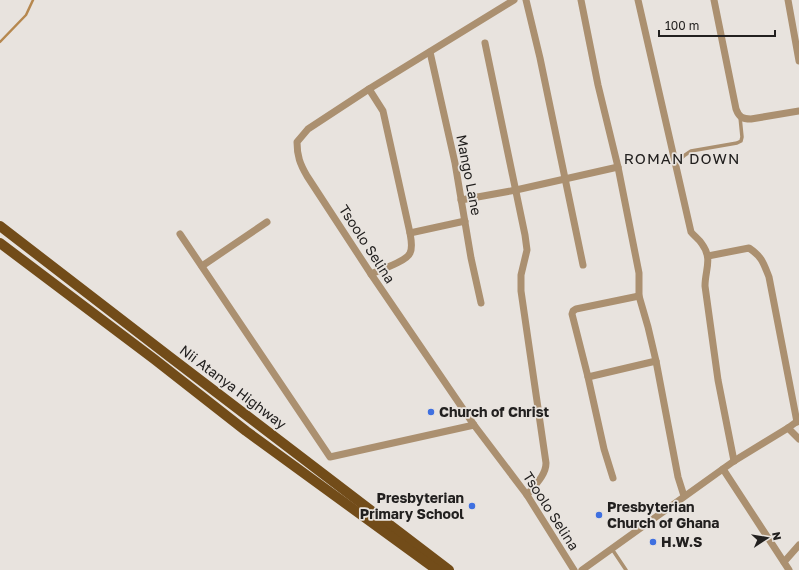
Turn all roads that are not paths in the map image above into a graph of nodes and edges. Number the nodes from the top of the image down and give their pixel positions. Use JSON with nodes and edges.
{"nodes":[{"id":1,"x":514,"y":0,"type":"edge"},
{"id":2,"x":526,"y":0,"type":"edge"},
{"id":3,"x":581,"y":0,"type":"edge"},
{"id":4,"x":638,"y":0,"type":"edge"},
{"id":5,"x":714,"y":0,"type":"edge"},
{"id":6,"x":788,"y":0,"type":"edge"},
{"id":7,"x":485,"y":43,"type":"dead end"},
{"id":8,"x":430,"y":52,"type":"junction"},
{"id":9,"x":799,"y":61,"type":"edge"},
{"id":10,"x":368,"y":89,"type":"junction"},
{"id":11,"x":799,"y":111,"type":"edge"},
{"id":12,"x":740,"y":117,"type":"junction"},
{"id":13,"x":676,"y":163,"type":"junction"},
{"id":14,"x":618,"y":167,"type":"junction"},
{"id":15,"x":564,"y":180,"type":"junction"},
{"id":16,"x":516,"y":190,"type":"junction"},
{"id":17,"x":462,"y":200,"type":"junction"},
{"id":18,"x":465,"y":221,"type":"junction"},
{"id":19,"x":268,"y":222,"type":"dead end"},
{"id":20,"x":0,"y":226,"type":"edge"},
{"id":21,"x":410,"y":233,"type":"junction"},
{"id":22,"x":180,"y":234,"type":"dead end"},
{"id":23,"x":0,"y":243,"type":"edge"},
{"id":24,"x":708,"y":256,"type":"junction"},
{"id":25,"x":582,"y":265,"type":"dead end"},
{"id":26,"x":202,"y":266,"type":"junction"},
{"id":27,"x":371,"y":274,"type":"junction"},
{"id":28,"x":639,"y":296,"type":"junction"},
{"id":29,"x":481,"y":303,"type":"dead end"},
{"id":30,"x":656,"y":361,"type":"junction"},
{"id":31,"x":588,"y":377,"type":"junction"},
{"id":32,"x":798,"y":421,"type":"edge"},
{"id":33,"x":474,"y":425,"type":"junction"},
{"id":34,"x":788,"y":428,"type":"junction"},
{"id":35,"x":799,"y":439,"type":"edge"},
{"id":36,"x":734,"y":460,"type":"junction"},
{"id":37,"x":723,"y":469,"type":"junction"},
{"id":38,"x":613,"y":478,"type":"dead end"},
{"id":39,"x":528,"y":495,"type":"junction"},
{"id":40,"x":684,"y":496,"type":"junction"},
{"id":41,"x":799,"y":544,"type":"edge"},
{"id":42,"x":612,"y":549,"type":"junction"},
{"id":43,"x":784,"y":562,"type":"junction"},
{"id":44,"x":437,"y":570,"type":"edge"},
{"id":45,"x":450,"y":570,"type":"edge"},
{"id":46,"x":574,"y":570,"type":"edge"},
{"id":47,"x":582,"y":570,"type":"edge"},
{"id":48,"x":626,"y":570,"type":"edge"},
{"id":49,"x":789,"y":570,"type":"edge"}],
"edges":[{"from":1,"to":8,"type":"street","name":"Tsoolo Selina"},
{"from":2,"to":15,"type":"street"},
{"from":3,"to":14,"type":"street"},
{"from":4,"to":13,"type":"street"},
{"from":5,"to":12,"type":"street"},
{"from":6,"to":9,"type":"street"},
{"from":7,"to":16,"type":"street"},
{"from":8,"to":10,"type":"street","name":"Tsoolo Selina"},
{"from":8,"to":17,"type":"street","name":"Mango Lane"},
{"from":10,"to":21,"type":"street"},
{"from":10,"to":27,"type":"street","name":"Tsoolo Selina"},
{"from":11,"to":12,"type":"street"},
{"from":12,"to":13,"type":"lane"},
{"from":13,"to":24,"type":"street"},
{"from":14,"to":15,"type":"street"},
{"from":14,"to":28,"type":"street"},
{"from":15,"to":16,"type":"street"},
{"from":15,"to":25,"type":"street"},
{"from":16,"to":17,"type":"street"},
{"from":16,"to":39,"type":"street"},
{"from":17,"to":18,"type":"street","name":"Mango Lane"},
{"from":18,"to":21,"type":"street"},
{"from":18,"to":29,"type":"street","name":"Mango Lane"},
{"from":19,"to":26,"type":"street"},
{"from":20,"to":45,"type":"main road","name":"Nii Atanya Highway"},
{"from":21,"to":27,"type":"street"},
{"from":22,"to":26,"type":"street"},
{"from":23,"to":44,"type":"main road"},
{"from":24,"to":32,"type":"street"},
{"from":24,"to":36,"type":"street"},
{"from":26,"to":33,"type":"street"},
{"from":27,"to":33,"type":"street","name":"Tsoolo Selina"},
{"from":28,"to":30,"type":"street"},
{"from":28,"to":31,"type":"street"},
{"from":30,"to":31,"type":"street"},
{"from":30,"to":40,"type":"street"},
{"from":31,"to":38,"type":"street"},
{"from":32,"to":34,"type":"street"},
{"from":33,"to":39,"type":"street","name":"Tsoolo Selina"},
{"from":34,"to":35,"type":"street"},
{"from":34,"to":36,"type":"street"},
{"from":36,"to":37,"type":"street"},
{"from":37,"to":40,"type":"street"},
{"from":37,"to":43,"type":"street"},
{"from":39,"to":46,"type":"street","name":"Tsoolo Selina"},
{"from":40,"to":42,"type":"street"},
{"from":41,"to":43,"type":"street"},
{"from":42,"to":47,"type":"street"},
{"from":42,"to":48,"type":"lane"},
{"from":43,"to":49,"type":"street"}]}
